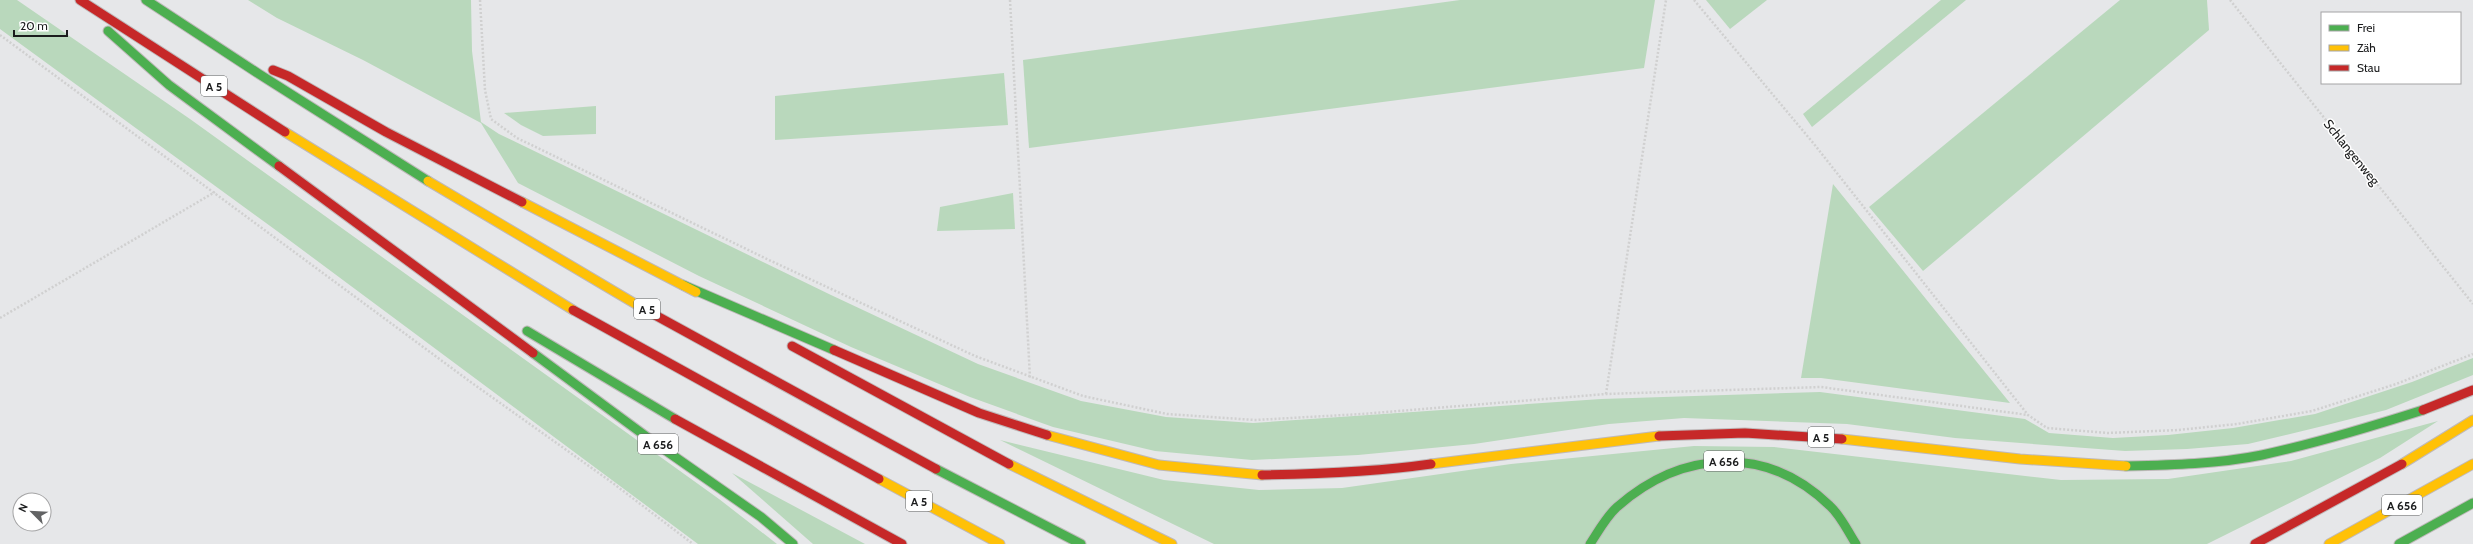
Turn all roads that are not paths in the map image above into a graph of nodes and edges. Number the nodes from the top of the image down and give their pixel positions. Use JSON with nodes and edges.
{"nodes":[{"id":1,"x":72,"y":0,"type":"edge"},
{"id":2,"x":80,"y":0,"type":"edge"},
{"id":3,"x":146,"y":0,"type":"edge"},
{"id":4,"x":225,"y":53,"type":"junction"},
{"id":5,"x":420,"y":269,"type":"junction"},
{"id":6,"x":683,"y":285,"type":"junction"},
{"id":7,"x":494,"y":312,"type":"dead end"},
{"id":8,"x":521,"y":328,"type":"dead end"},
{"id":9,"x":2473,"y":390,"type":"edge"},
{"id":10,"x":2473,"y":420,"type":"edge"},
{"id":11,"x":2473,"y":464,"type":"edge"},
{"id":12,"x":2473,"y":503,"type":"edge"},
{"id":13,"x":793,"y":544,"type":"edge"},
{"id":14,"x":902,"y":544,"type":"edge"},
{"id":15,"x":1000,"y":544,"type":"edge"},
{"id":16,"x":1081,"y":544,"type":"edge"},
{"id":17,"x":1172,"y":544,"type":"edge"},
{"id":18,"x":1590,"y":544,"type":"edge"},
{"id":19,"x":1856,"y":544,"type":"edge"},
{"id":20,"x":2255,"y":544,"type":"edge"},
{"id":21,"x":2329,"y":544,"type":"edge"},
{"id":22,"x":2399,"y":544,"type":"edge"}],
"edges":[{"from":1,"to":5,"type":"highway"},
{"from":2,"to":15,"type":"highway","number":"A 5"},
{"from":3,"to":4,"type":"highway","number":"A 5"},
{"from":4,"to":6,"type":"highway","number":"A 5"},
{"from":4,"to":16,"type":"highway","number":"A 5"},
{"from":5,"to":7,"type":"highway"},
{"from":5,"to":13,"type":"highway","number":"A 656"},
{"from":6,"to":9,"type":"highway","number":"A 5"},
{"from":6,"to":17,"type":"highway","number":"A 5"},
{"from":8,"to":14,"type":"highway"},
{"from":10,"to":20,"type":"highway"},
{"from":11,"to":21,"type":"highway","number":"A 656"},
{"from":12,"to":22,"type":"highway","number":"A 656"},
{"from":18,"to":19,"type":"highway","number":"A 656"}]}
